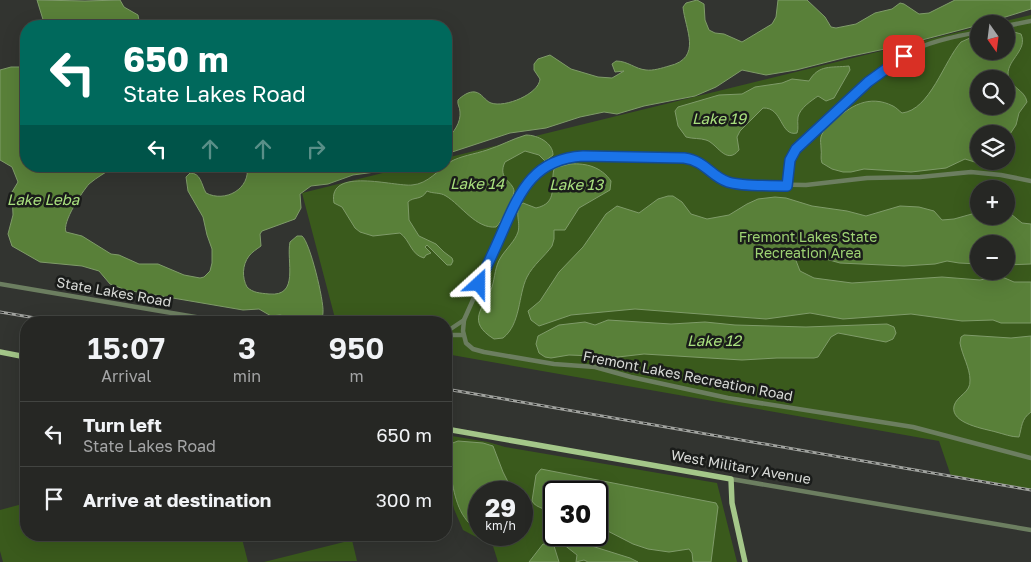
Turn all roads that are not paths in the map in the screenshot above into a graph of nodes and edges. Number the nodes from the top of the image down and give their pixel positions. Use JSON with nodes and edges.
{"nodes":[{"id":1,"x":1031,"y":21,"type":"edge"},
{"id":2,"x":1015,"y":24,"type":"edge"},
{"id":3,"x":970,"y":34,"type":"edge"},
{"id":4,"x":1031,"y":181,"type":"edge"},
{"id":5,"x":787,"y":186,"type":"junction"},
{"id":6,"x":0,"y":284,"type":"edge"},
{"id":7,"x":189,"y":316,"type":"edge"},
{"id":8,"x":464,"y":320,"type":"junction"},
{"id":9,"x":452,"y":329,"type":"edge"},
{"id":10,"x":452,"y":334,"type":"edge"},
{"id":11,"x":463,"y":335,"type":"junction"},
{"id":12,"x":0,"y":352,"type":"edge"},
{"id":13,"x":20,"y":356,"type":"edge"},
{"id":14,"x":452,"y":430,"type":"edge"},
{"id":15,"x":1031,"y":458,"type":"edge"},
{"id":16,"x":731,"y":478,"type":"junction"},
{"id":17,"x":1031,"y":530,"type":"edge"},
{"id":18,"x":745,"y":562,"type":"edge"}],
"edges":[{"from":1,"to":2,"type":"street"},
{"from":3,"to":5,"type":"street"},
{"from":4,"to":5,"type":"street"},
{"from":5,"to":8,"type":"street"},
{"from":6,"to":7,"type":"street","name":"State Lakes Road"},
{"from":8,"to":9,"type":"street"},
{"from":8,"to":11,"type":"street"},
{"from":10,"to":11,"type":"street"},
{"from":11,"to":15,"type":"street","name":"Fremont Lakes Recreation Road"},
{"from":12,"to":13,"type":"main road"},
{"from":14,"to":16,"type":"main road","name":"West Military Avenue"},
{"from":16,"to":17,"type":"street","name":"West Military Avenue"},
{"from":16,"to":18,"type":"main road"}]}
